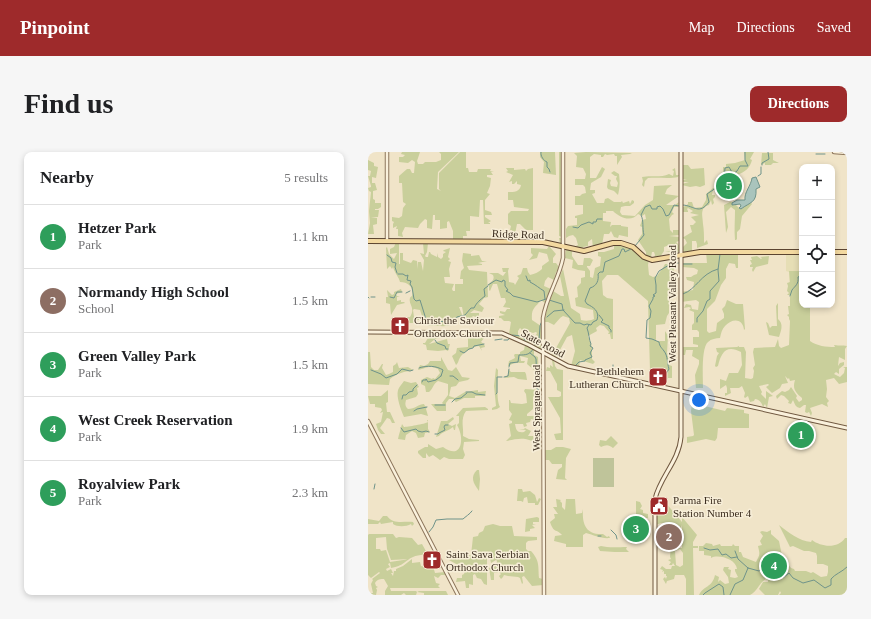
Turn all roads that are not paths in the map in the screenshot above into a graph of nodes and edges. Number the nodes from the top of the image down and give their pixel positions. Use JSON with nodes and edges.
{"nodes":[{"id":1,"x":387,"y":152,"type":"edge"},
{"id":2,"x":563,"y":152,"type":"edge"},
{"id":3,"x":681,"y":152,"type":"edge"},
{"id":4,"x":834,"y":153,"type":"edge"},
{"id":5,"x":847,"y":153,"type":"edge"},
{"id":6,"x":368,"y":241,"type":"edge"},
{"id":7,"x":387,"y":242,"type":"junction"},
{"id":8,"x":564,"y":248,"type":"junction"},
{"id":9,"x":799,"y":252,"type":"edge"},
{"id":10,"x":835,"y":252,"type":"edge"},
{"id":11,"x":847,"y":252,"type":"edge"},
{"id":12,"x":681,"y":256,"type":"junction"},
{"id":13,"x":368,"y":332,"type":"edge"},
{"id":14,"x":544,"y":353,"type":"junction"},
{"id":15,"x":681,"y":391,"type":"junction"},
{"id":16,"x":368,"y":421,"type":"edge"},
{"id":17,"x":847,"y":428,"type":"edge"},
{"id":18,"x":458,"y":595,"type":"edge"},
{"id":19,"x":544,"y":595,"type":"edge"},
{"id":20,"x":655,"y":595,"type":"edge"}],
"edges":[{"from":1,"to":7,"type":"street"},
{"from":2,"to":8,"type":"street","name":"West Sprague Road"},
{"from":3,"to":12,"type":"main road","name":"West Pleasant Valley Road"},
{"from":4,"to":5,"type":"street"},
{"from":6,"to":7,"type":"main road","name":"Ridge Road"},
{"from":7,"to":8,"type":"main road","name":"Ridge Road"},
{"from":8,"to":12,"type":"main road","name":"Ridge Road"},
{"from":8,"to":14,"type":"street","name":"West Sprague Road"},
{"from":9,"to":12,"type":"main road","name":"Ridge Road"},
{"from":10,"to":11,"type":"main road"},
{"from":12,"to":15,"type":"main road","name":"West Pleasant Valley Road"},
{"from":13,"to":14,"type":"main road","name":"State Road"},
{"from":14,"to":15,"type":"main road","name":"State Road"},
{"from":14,"to":19,"type":"street","name":"West Sprague Road"},
{"from":15,"to":17,"type":"main road","name":"State Road"},
{"from":15,"to":20,"type":"main road","name":"West Pleasant Valley Road"},
{"from":16,"to":18,"type":"street"}]}
